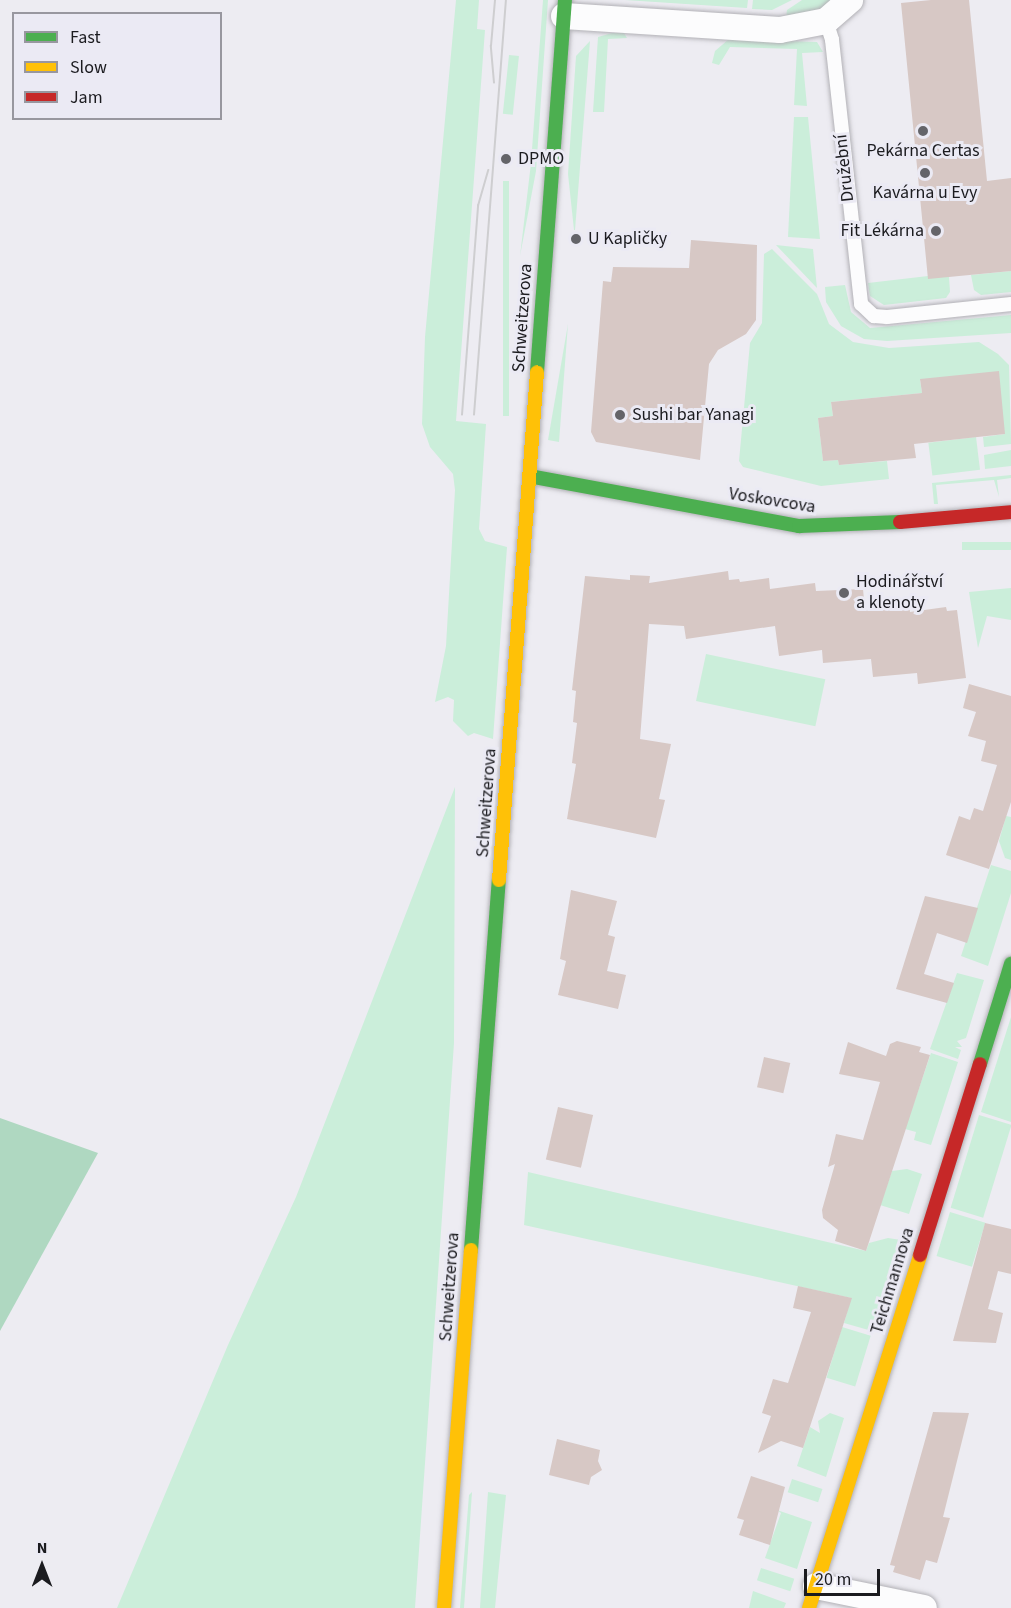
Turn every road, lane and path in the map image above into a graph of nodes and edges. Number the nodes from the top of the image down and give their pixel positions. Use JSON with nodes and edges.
{"nodes":[{"id":1,"x":850,"y":0,"type":"edge"},
{"id":2,"x":564,"y":8,"type":"edge"},
{"id":3,"x":826,"y":21,"type":"junction"},
{"id":4,"x":1011,"y":304,"type":"edge"},
{"id":5,"x":529,"y":476,"type":"junction"},
{"id":6,"x":1011,"y":512,"type":"edge"},
{"id":7,"x":1011,"y":964,"type":"edge"},
{"id":8,"x":813,"y":1597,"type":"edge"},
{"id":9,"x":444,"y":1608,"type":"edge"},
{"id":10,"x":924,"y":1608,"type":"edge"}],
"edges":[{"from":1,"to":3,"type":"street"},
{"from":2,"to":3,"type":"street"},
{"from":2,"to":5,"type":"street","name":"Schweitzerova"},
{"from":3,"to":4,"type":"lane","name":"Družební"},
{"from":5,"to":6,"type":"street","name":"Voskovcova"},
{"from":5,"to":9,"type":"street","name":"Schweitzerova"},
{"from":7,"to":8,"type":"street","name":"Teichmannova"},
{"from":8,"to":10,"type":"street"}]}
